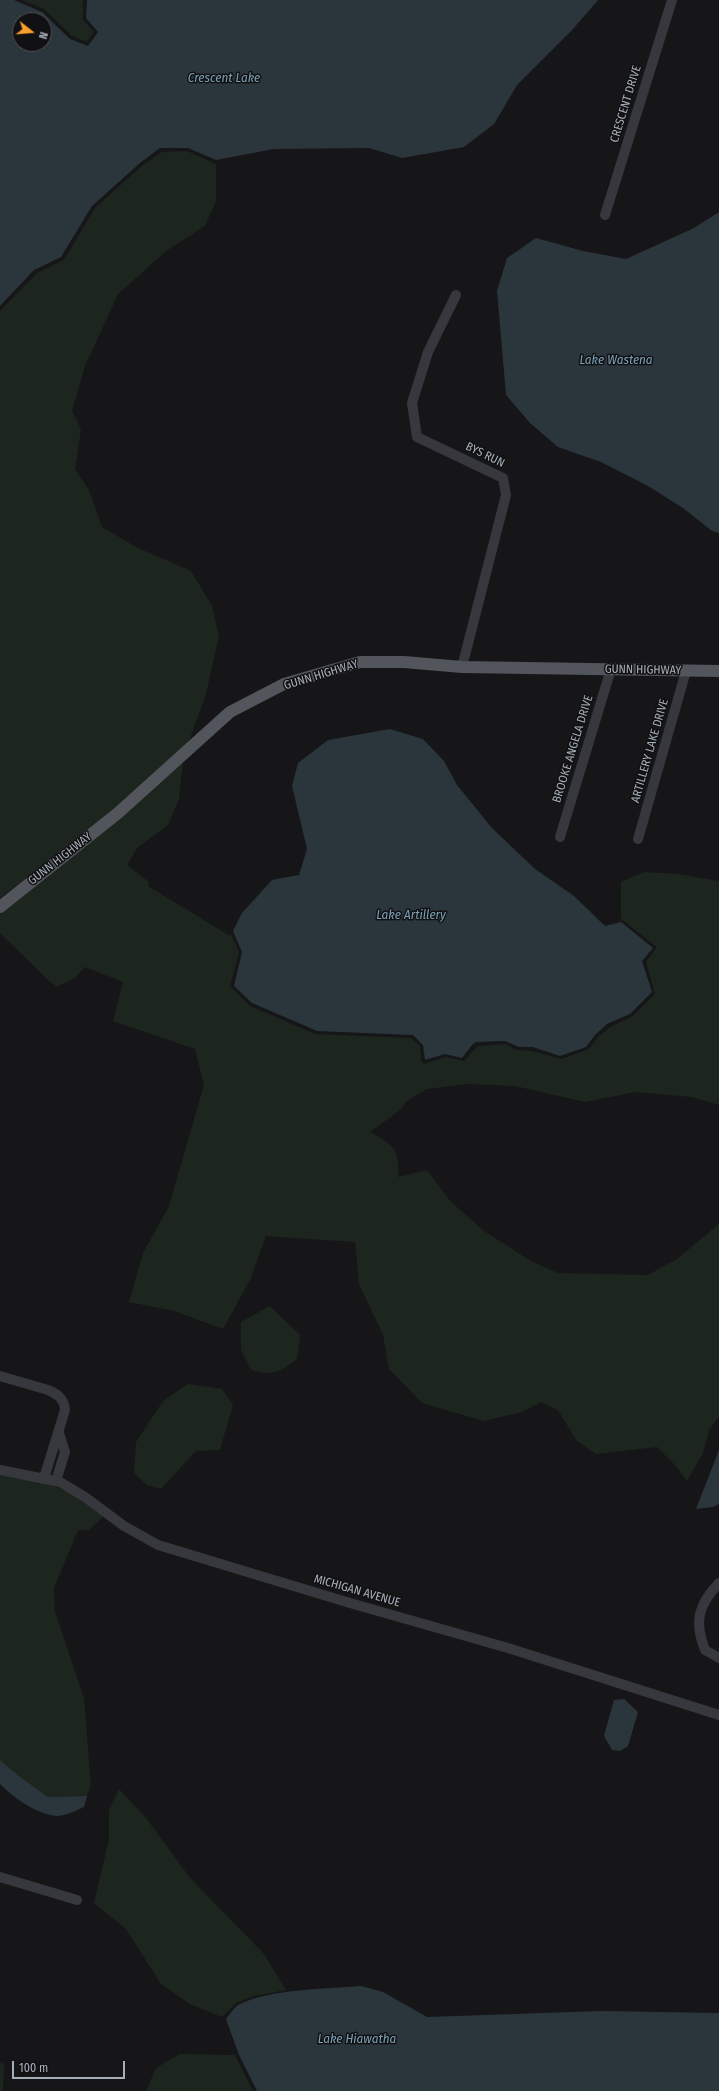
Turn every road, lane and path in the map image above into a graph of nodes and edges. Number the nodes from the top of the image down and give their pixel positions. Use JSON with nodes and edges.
{"nodes":[{"id":1,"x":672,"y":0,"type":"edge"},
{"id":2,"x":605,"y":215,"type":"dead end"},
{"id":3,"x":456,"y":295,"type":"dead end"},
{"id":4,"x":462,"y":667,"type":"junction"},
{"id":5,"x":611,"y":669,"type":"junction"},
{"id":6,"x":686,"y":671,"type":"junction"},
{"id":7,"x":719,"y":671,"type":"edge"},
{"id":8,"x":560,"y":837,"type":"dead end"},
{"id":9,"x":638,"y":839,"type":"dead end"},
{"id":10,"x":0,"y":907,"type":"edge"},
{"id":11,"x":0,"y":1376,"type":"edge"},
{"id":12,"x":59,"y":1433,"type":"junction"},
{"id":13,"x":0,"y":1470,"type":"edge"},
{"id":14,"x":44,"y":1478,"type":"junction"},
{"id":15,"x":56,"y":1481,"type":"junction"},
{"id":16,"x":719,"y":1583,"type":"edge"},
{"id":17,"x":719,"y":1658,"type":"edge"},
{"id":18,"x":719,"y":1715,"type":"edge"},
{"id":19,"x":0,"y":1877,"type":"edge"},
{"id":20,"x":77,"y":1900,"type":"dead end"}],
"edges":[{"from":1,"to":2,"type":"street","name":"CRESCENT DRIVE"},
{"from":3,"to":4,"type":"street","name":"BYS RUN"},
{"from":4,"to":5,"type":"main road","name":"GUNN HIGHWAY"},
{"from":4,"to":10,"type":"main road","name":"GUNN HIGHWAY"},
{"from":5,"to":6,"type":"main road","name":"GUNN HIGHWAY"},
{"from":5,"to":8,"type":"street","name":"BROOKE ANGELA DRIVE"},
{"from":6,"to":7,"type":"main road","name":"GUNN HIGHWAY"},
{"from":6,"to":9,"type":"street","name":"ARTILLERY LAKE DRIVE"},
{"from":11,"to":12,"type":"street"},
{"from":12,"to":14,"type":"street"},
{"from":12,"to":15,"type":"street"},
{"from":13,"to":14,"type":"street","name":"MICHIGAN AVENUE"},
{"from":14,"to":15,"type":"street","name":"MICHIGAN AVENUE"},
{"from":15,"to":18,"type":"street","name":"MICHIGAN AVENUE"},
{"from":16,"to":17,"type":"street"},
{"from":19,"to":20,"type":"street"}]}
